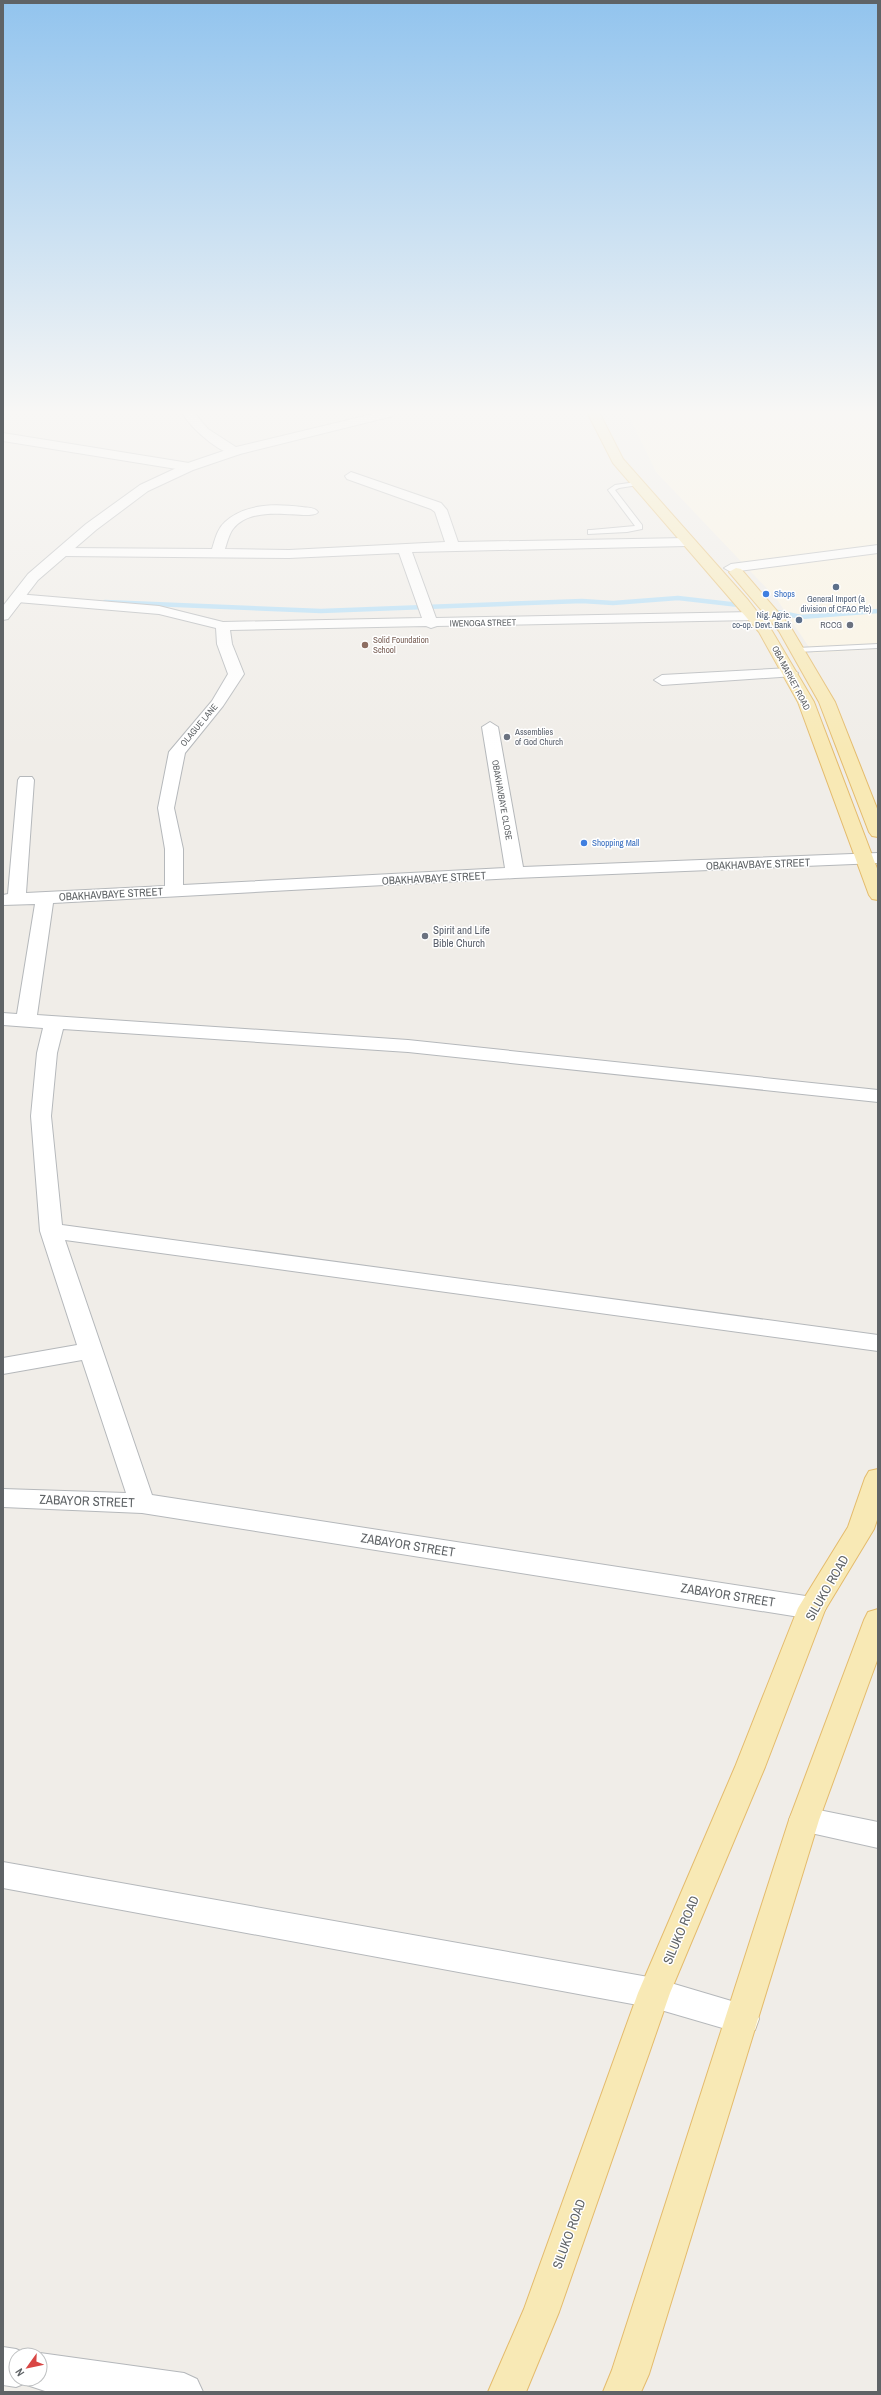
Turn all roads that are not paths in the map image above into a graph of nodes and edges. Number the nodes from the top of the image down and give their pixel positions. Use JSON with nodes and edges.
{"nodes":[{"id":1,"x":93,"y":526,"type":"edge"},
{"id":2,"x":228,"y":526,"type":"edge"},
{"id":3,"x":446,"y":526,"type":"edge"},
{"id":4,"x":638,"y":526,"type":"edge"},
{"id":5,"x":673,"y":526,"type":"edge"},
{"id":6,"x":688,"y":526,"type":"edge"},
{"id":7,"x":591,"y":532,"type":"dead end"},
{"id":8,"x":687,"y":542,"type":"junction"},
{"id":9,"x":453,"y":546,"type":"junction"},
{"id":10,"x":404,"y":548,"type":"junction"},
{"id":11,"x":878,"y":549,"type":"edge"},
{"id":12,"x":63,"y":552,"type":"junction"},
{"id":13,"x":217,"y":554,"type":"junction"},
{"id":14,"x":732,"y":568,"type":"junction"},
{"id":15,"x":11,"y":600,"type":"edge"},
{"id":16,"x":3,"y":616,"type":"edge"},
{"id":17,"x":752,"y":616,"type":"junction"},
{"id":18,"x":431,"y":624,"type":"junction"},
{"id":19,"x":222,"y":632,"type":"junction"},
{"id":20,"x":878,"y":646,"type":"edge"},
{"id":21,"x":798,"y":650,"type":"junction"},
{"id":22,"x":790,"y":673,"type":"junction"},
{"id":23,"x":662,"y":680,"type":"dead end"},
{"id":24,"x":490,"y":727,"type":"dead end"},
{"id":25,"x":26,"y":780,"type":"dead end"},
{"id":26,"x":878,"y":832,"type":"edge"},
{"id":27,"x":872,"y":859,"type":"edge"},
{"id":28,"x":515,"y":873,"type":"junction"},
{"id":29,"x":174,"y":891,"type":"junction"},
{"id":30,"x":878,"y":895,"type":"edge"},
{"id":31,"x":45,"y":898,"type":"junction"},
{"id":32,"x":10,"y":900,"type":"edge"},
{"id":33,"x":3,"y":1019,"type":"edge"},
{"id":34,"x":26,"y":1021,"type":"junction"},
{"id":35,"x":54,"y":1024,"type":"junction"},
{"id":36,"x":878,"y":1096,"type":"edge"},
{"id":37,"x":51,"y":1231,"type":"junction"},
{"id":38,"x":878,"y":1342,"type":"edge"},
{"id":39,"x":92,"y":1350,"type":"junction"},
{"id":40,"x":3,"y":1366,"type":"edge"},
{"id":41,"x":878,"y":1478,"type":"edge"},
{"id":42,"x":3,"y":1498,"type":"edge"},
{"id":43,"x":142,"y":1503,"type":"junction"},
{"id":44,"x":812,"y":1608,"type":"junction"},
{"id":45,"x":878,"y":1620,"type":"edge"},
{"id":46,"x":804,"y":1820,"type":"junction"},
{"id":47,"x":878,"y":1835,"type":"edge"},
{"id":48,"x":3,"y":1875,"type":"edge"},
{"id":49,"x":654,"y":1993,"type":"junction"},
{"id":50,"x":743,"y":2019,"type":"junction"},
{"id":51,"x":48,"y":2373,"type":"edge"},
{"id":52,"x":184,"y":2392,"type":"edge"},
{"id":53,"x":507,"y":2392,"type":"edge"},
{"id":54,"x":622,"y":2392,"type":"edge"}],
"edges":[{"from":1,"to":12,"type":"street"},
{"from":2,"to":13,"type":"street"},
{"from":3,"to":9,"type":"street"},
{"from":4,"to":7,"type":"lane"},
{"from":5,"to":8,"type":"main road","name":"OBA MARKET ROAD"},
{"from":6,"to":14,"type":"main road","name":"OBA MARKET ROAD"},
{"from":8,"to":9,"type":"street"},
{"from":8,"to":17,"type":"main road","name":"OBA MARKET ROAD"},
{"from":9,"to":10,"type":"street"},
{"from":10,"to":13,"type":"street"},
{"from":10,"to":18,"type":"street"},
{"from":11,"to":14,"type":"street"},
{"from":12,"to":13,"type":"street"},
{"from":12,"to":15,"type":"street"},
{"from":14,"to":21,"type":"main road","name":"OBA MARKET ROAD"},
{"from":15,"to":16,"type":"street"},
{"from":15,"to":19,"type":"street","name":"IWENOGA STREET"},
{"from":17,"to":18,"type":"street","name":"IWENOGA STREET"},
{"from":17,"to":22,"type":"main road","name":"OBA MARKET ROAD"},
{"from":18,"to":19,"type":"street","name":"IWENOGA STREET"},
{"from":19,"to":29,"type":"street","name":"OLAGUE LANE"},
{"from":20,"to":21,"type":"lane"},
{"from":21,"to":26,"type":"main road","name":"OBA MARKET ROAD"},
{"from":22,"to":23,"type":"street"},
{"from":22,"to":27,"type":"main road","name":"OBA MARKET ROAD"},
{"from":24,"to":28,"type":"street","name":"OBAKHAVBAYE CLOSE"},
{"from":25,"to":32,"type":"street"},
{"from":27,"to":28,"type":"street","name":"OBAKHAVBAYE STREET"},
{"from":27,"to":30,"type":"main road","name":"OBA MARKET ROAD"},
{"from":28,"to":29,"type":"street","name":"OBAKHAVBAYE STREET"},
{"from":29,"to":31,"type":"street","name":"OBAKHAVBAYE STREET"},
{"from":31,"to":32,"type":"street","name":"OBAKHAVBAYE STREET"},
{"from":31,"to":34,"type":"street"},
{"from":33,"to":34,"type":"street"},
{"from":34,"to":35,"type":"street"},
{"from":35,"to":36,"type":"street"},
{"from":35,"to":37,"type":"street"},
{"from":37,"to":38,"type":"street"},
{"from":37,"to":39,"type":"street"},
{"from":39,"to":40,"type":"street"},
{"from":39,"to":43,"type":"street"},
{"from":41,"to":44,"type":"main road","name":"SILUKO ROAD"},
{"from":42,"to":43,"type":"street","name":"ZABAYOR STREET"},
{"from":43,"to":44,"type":"street","name":"ZABAYOR STREET"},
{"from":44,"to":49,"type":"main road","name":"SILUKO ROAD"},
{"from":45,"to":46,"type":"main road"},
{"from":46,"to":47,"type":"street"},
{"from":46,"to":50,"type":"main road"},
{"from":48,"to":49,"type":"street"},
{"from":49,"to":50,"type":"street"},
{"from":49,"to":53,"type":"main road","name":"SILUKO ROAD"},
{"from":50,"to":54,"type":"main road"},
{"from":51,"to":52,"type":"street"}]}
